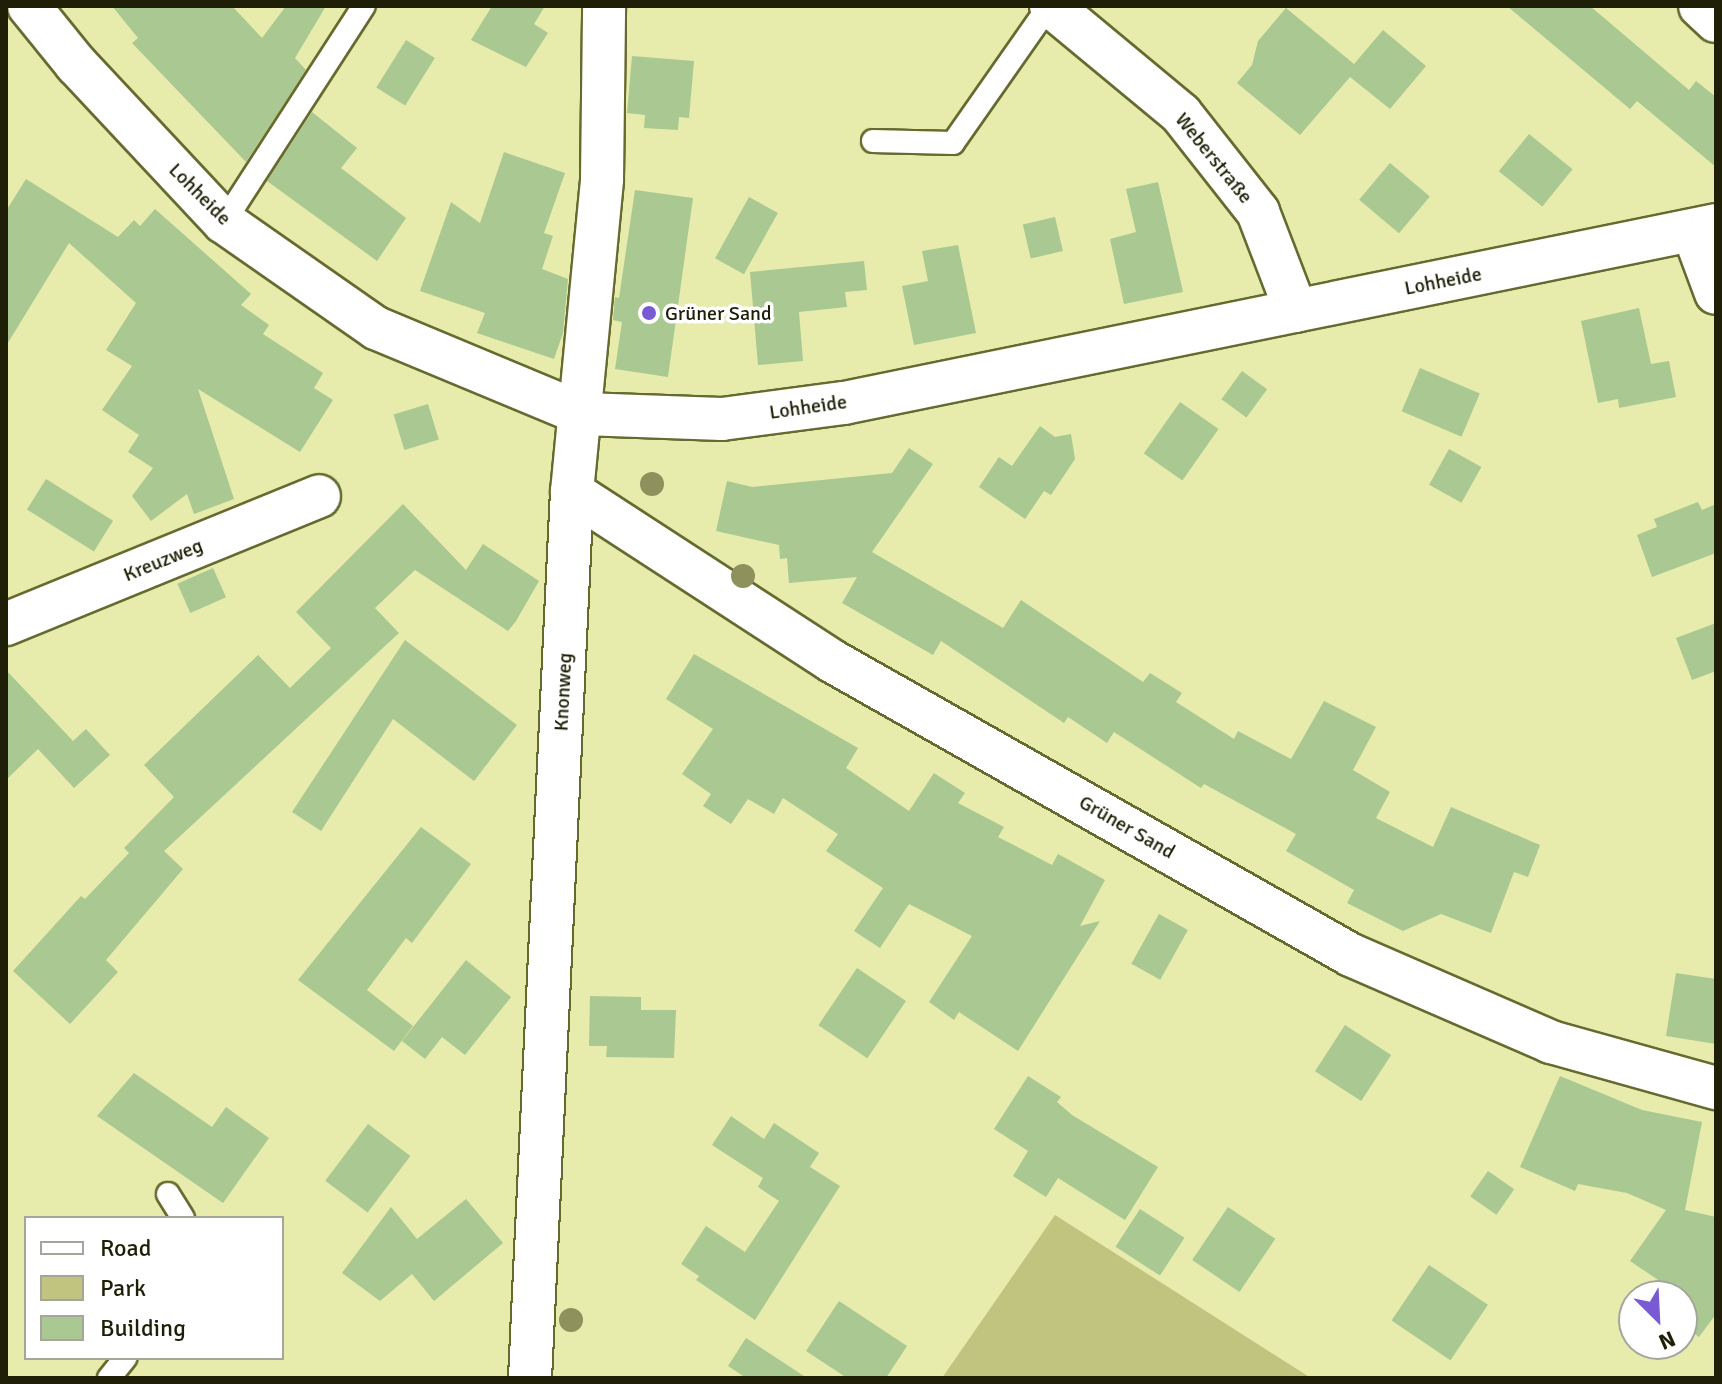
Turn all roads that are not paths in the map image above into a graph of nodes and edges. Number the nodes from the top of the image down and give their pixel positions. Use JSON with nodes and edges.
{"nodes":[{"id":1,"x":29,"y":6,"type":"edge"},
{"id":2,"x":364,"y":6,"type":"edge"},
{"id":3,"x":604,"y":6,"type":"edge"},
{"id":4,"x":1050,"y":6,"type":"edge"},
{"id":5,"x":1700,"y":6,"type":"edge"},
{"id":6,"x":1716,"y":21,"type":"edge"},
{"id":7,"x":873,"y":141,"type":"dead end"},
{"id":8,"x":224,"y":222,"type":"junction"},
{"id":9,"x":1704,"y":228,"type":"edge"},
{"id":10,"x":1716,"y":293,"type":"edge"},
{"id":11,"x":1296,"y":311,"type":"junction"},
{"id":12,"x":583,"y":414,"type":"junction"},
{"id":13,"x":572,"y":492,"type":"junction"},
{"id":14,"x":319,"y":496,"type":"dead end"},
{"id":15,"x":6,"y":624,"type":"edge"},
{"id":16,"x":1716,"y":1088,"type":"edge"},
{"id":17,"x":168,"y":1194,"type":"dead end"},
{"id":18,"x":182,"y":1216,"type":"edge"},
{"id":19,"x":123,"y":1360,"type":"edge"},
{"id":20,"x":109,"y":1378,"type":"edge"},
{"id":21,"x":530,"y":1378,"type":"edge"}],
"edges":[{"from":1,"to":8,"type":"street","name":"Lohheide"},
{"from":2,"to":8,"type":"lane"},
{"from":3,"to":12,"type":"street","name":"Knonweg"},
{"from":4,"to":7,"type":"lane"},
{"from":4,"to":11,"type":"street","name":"Weberstraße"},
{"from":5,"to":6,"type":"street"},
{"from":8,"to":12,"type":"street","name":"Lohheide"},
{"from":9,"to":10,"type":"street"},
{"from":9,"to":11,"type":"street","name":"Lohheide"},
{"from":11,"to":12,"type":"street","name":"Lohheide"},
{"from":12,"to":13,"type":"street","name":"Knonweg"},
{"from":13,"to":16,"type":"street","name":"Grüner Sand"},
{"from":13,"to":21,"type":"street","name":"Knonweg"},
{"from":14,"to":15,"type":"street","name":"Kreuzweg"},
{"from":17,"to":18,"type":"lane"},
{"from":19,"to":20,"type":"lane"}]}
